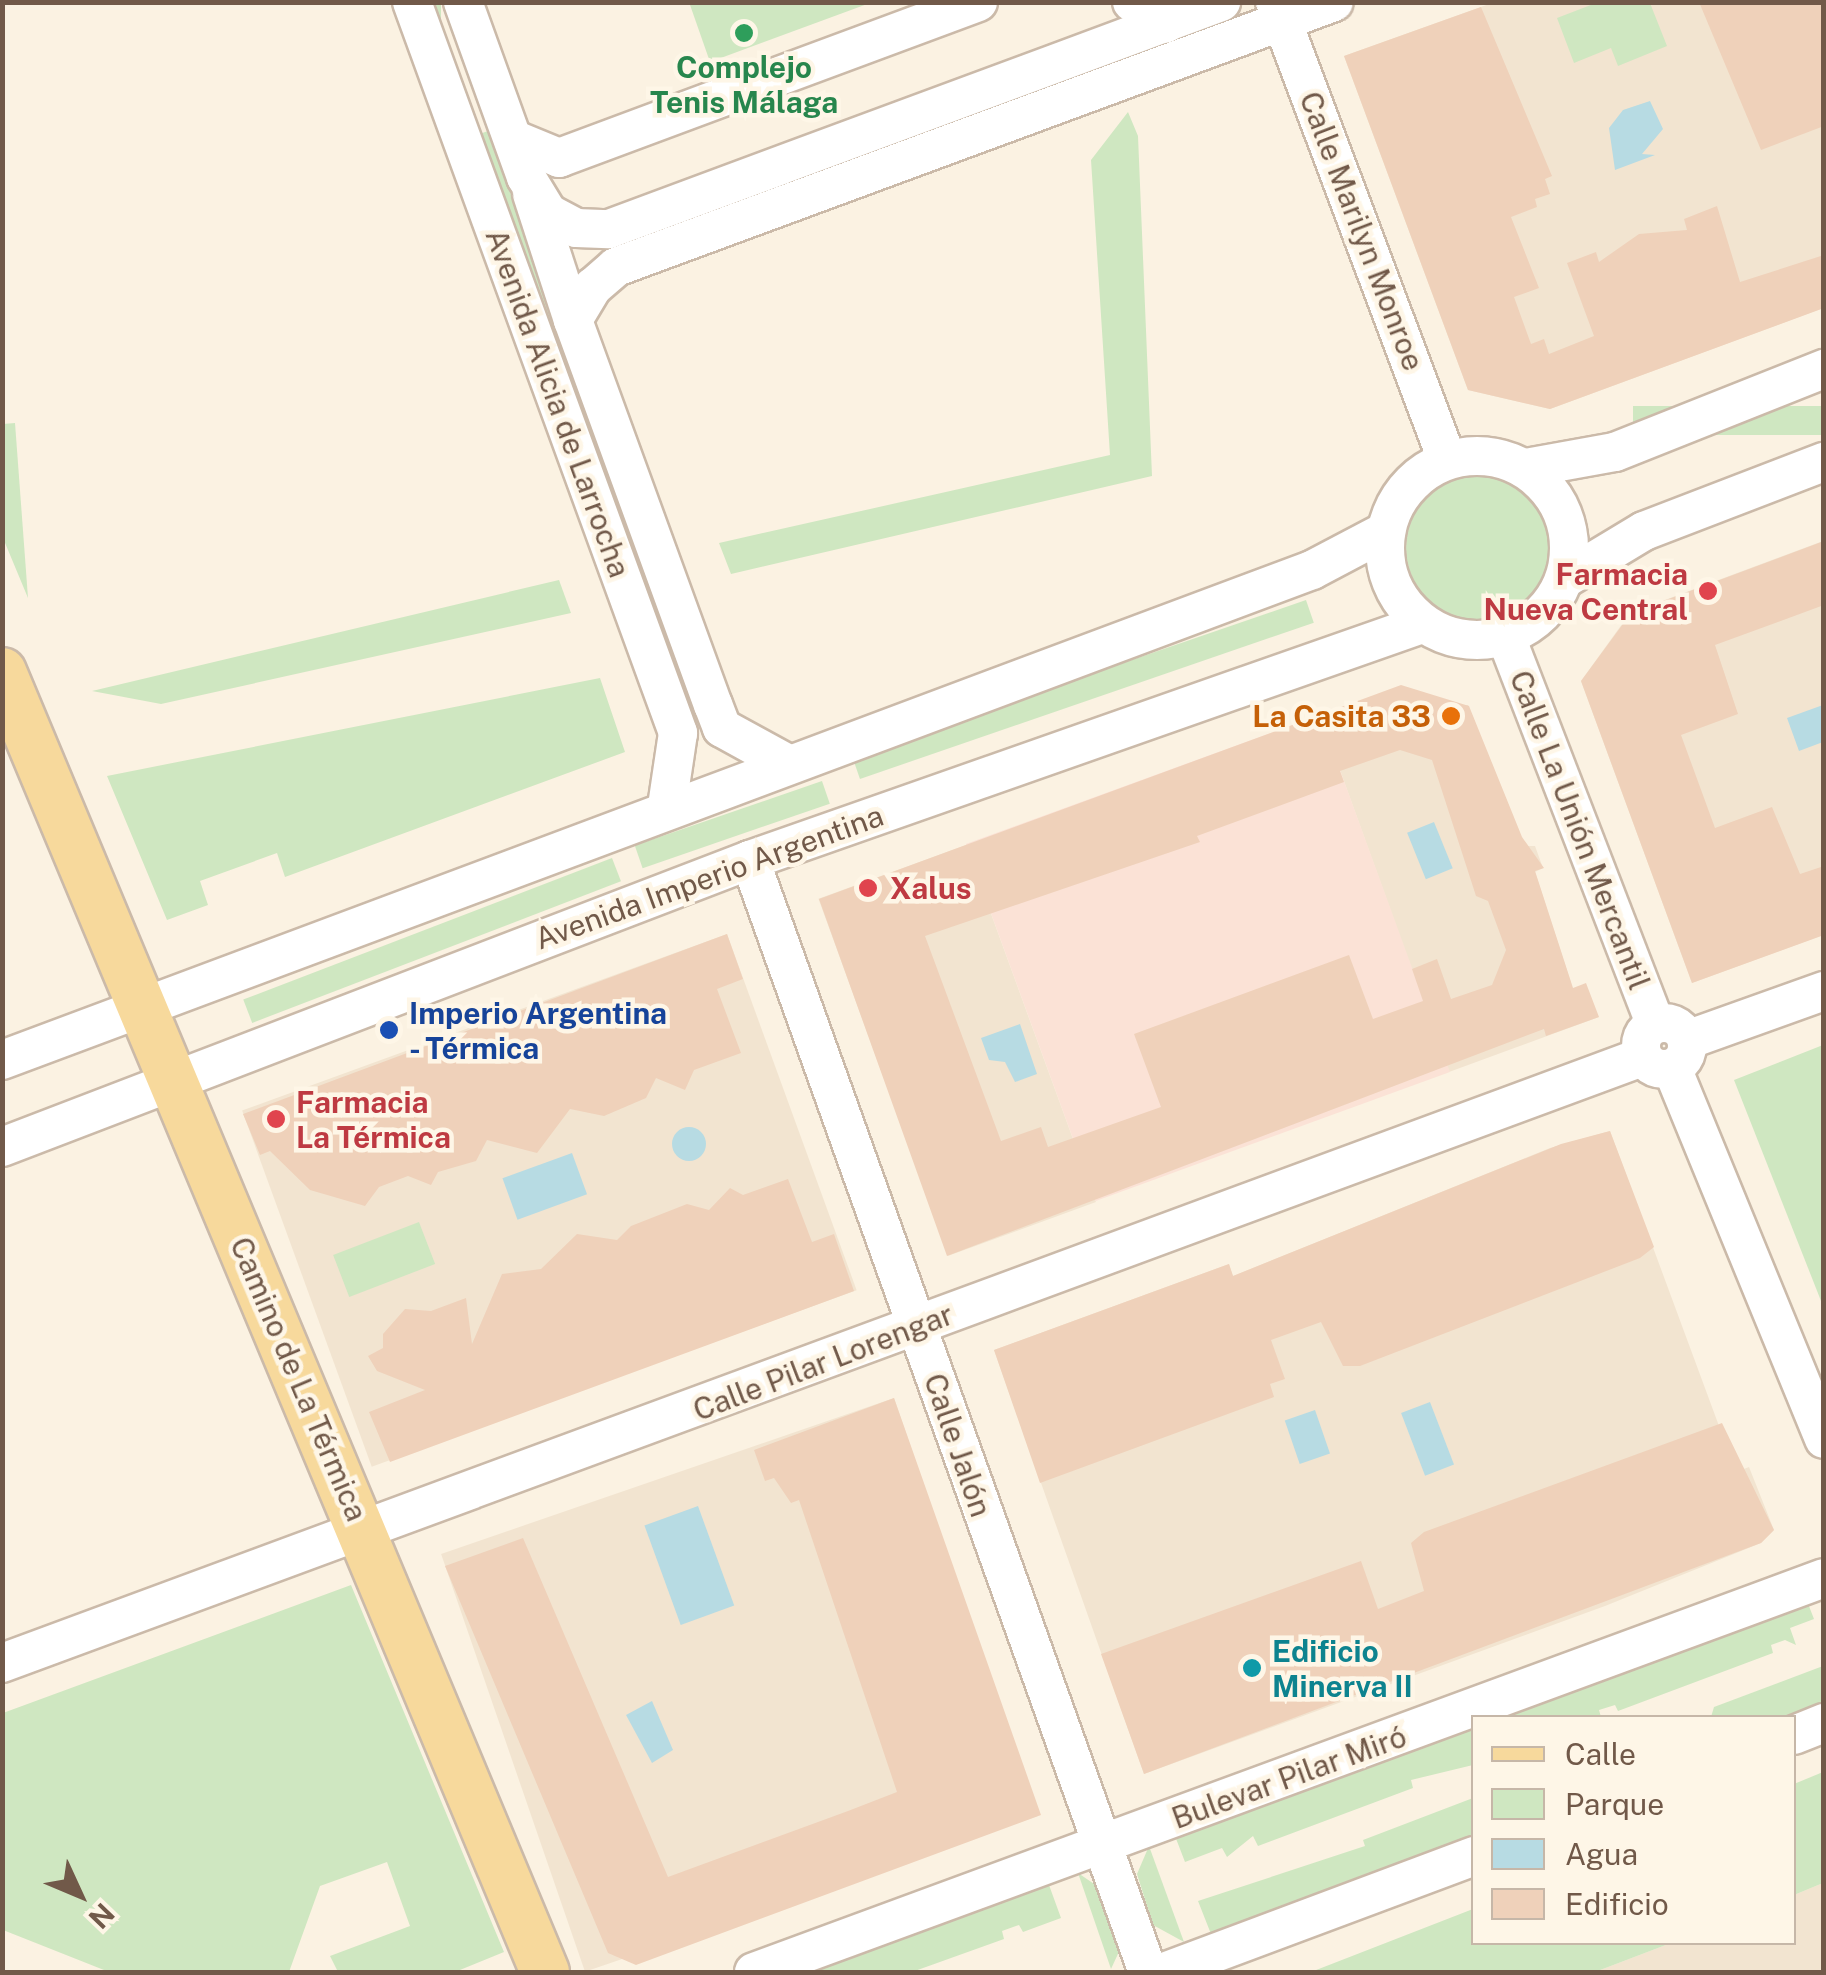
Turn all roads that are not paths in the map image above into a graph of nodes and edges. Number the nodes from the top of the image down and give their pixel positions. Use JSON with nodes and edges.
{"nodes":[{"id":1,"x":412,"y":2,"type":"edge"},
{"id":2,"x":463,"y":2,"type":"edge"},
{"id":3,"x":978,"y":2,"type":"edge"},
{"id":4,"x":1132,"y":2,"type":"edge"},
{"id":5,"x":1221,"y":2,"type":"edge"},
{"id":6,"x":1334,"y":2,"type":"edge"},
{"id":7,"x":1278,"y":12,"type":"edge"},
{"id":8,"x":1166,"y":24,"type":"junction"},
{"id":9,"x":512,"y":139,"type":"junction"},
{"id":10,"x":526,"y":178,"type":"junction"},
{"id":11,"x":573,"y":320,"type":"junction"},
{"id":12,"x":1824,"y":368,"type":"edge"},
{"id":13,"x":1446,"y":460,"type":"junction"},
{"id":14,"x":1824,"y":462,"type":"edge"},
{"id":15,"x":1526,"y":468,"type":"junction"},
{"id":16,"x":1386,"y":532,"type":"junction"},
{"id":17,"x":1566,"y":578,"type":"junction"},
{"id":18,"x":1422,"y":624,"type":"junction"},
{"id":19,"x":1506,"y":637,"type":"junction"},
{"id":20,"x":2,"y":672,"type":"edge"},
{"id":21,"x":786,"y":763,"type":"junction"},
{"id":22,"x":667,"y":807,"type":"junction"},
{"id":23,"x":750,"y":860,"type":"junction"},
{"id":24,"x":1824,"y":990,"type":"edge"},
{"id":25,"x":142,"y":1005,"type":"junction"},
{"id":26,"x":1664,"y":1047,"type":"junction"},
{"id":27,"x":2,"y":1060,"type":"edge"},
{"id":28,"x":172,"y":1080,"type":"junction"},
{"id":29,"x":2,"y":1147,"type":"edge"},
{"id":30,"x":916,"y":1328,"type":"junction"},
{"id":31,"x":1824,"y":1439,"type":"edge"},
{"id":32,"x":365,"y":1532,"type":"junction"},
{"id":33,"x":1824,"y":1578,"type":"edge"},
{"id":34,"x":2,"y":1663,"type":"edge"},
{"id":35,"x":1824,"y":1723,"type":"edge"},
{"id":36,"x":1796,"y":1734,"type":"edge"},
{"id":37,"x":1101,"y":1848,"type":"junction"},
{"id":38,"x":1471,"y":1857,"type":"edge"},
{"id":39,"x":545,"y":1972,"type":"edge"},
{"id":40,"x":754,"y":1972,"type":"edge"},
{"id":41,"x":1148,"y":1972,"type":"edge"},
{"id":42,"x":1164,"y":1972,"type":"edge"}],
"edges":[{"from":1,"to":22,"type":"street","name":"Avenida Alicia de Larrocha"},
{"from":2,"to":9,"type":"street","name":"Avenida Alicia de Larrocha"},
{"from":3,"to":9,"type":"street"},
{"from":4,"to":8,"type":"street"},
{"from":5,"to":8,"type":"street","name":"Avenida Alicia de Larrocha"},
{"from":6,"to":7,"type":"street","name":"Avenida Alicia de Larrocha"},
{"from":7,"to":11,"type":"street","name":"Avenida Alicia de Larrocha"},
{"from":7,"to":13,"type":"street","name":"Calle Marilyn Monroe"},
{"from":8,"to":10,"type":"street","name":"Avenida Alicia de Larrocha"},
{"from":9,"to":10,"type":"street","name":"Avenida Alicia de Larrocha"},
{"from":10,"to":11,"type":"street","name":"Avenida Alicia de Larrocha"},
{"from":11,"to":21,"type":"street","name":"Avenida Alicia de Larrocha"},
{"from":12,"to":15,"type":"street"},
{"from":13,"to":15,"type":"street"},
{"from":13,"to":16,"type":"street"},
{"from":14,"to":17,"type":"street"},
{"from":15,"to":17,"type":"street"},
{"from":16,"to":18,"type":"street"},
{"from":16,"to":21,"type":"street"},
{"from":17,"to":19,"type":"street"},
{"from":18,"to":19,"type":"street"},
{"from":18,"to":23,"type":"street","name":"Avenida Imperio Argentina"},
{"from":19,"to":26,"type":"street","name":"Calle La Unión Mercantil"},
{"from":20,"to":25,"type":"main road","name":"Camino de La Térmica"},
{"from":21,"to":22,"type":"street"},
{"from":22,"to":25,"type":"street"},
{"from":23,"to":28,"type":"street","name":"Avenida Imperio Argentina"},
{"from":23,"to":30,"type":"street","name":"Calle Jalón"},
{"from":24,"to":26,"type":"street","name":"Calle Pilar Lorengar"},
{"from":25,"to":27,"type":"street"},
{"from":25,"to":28,"type":"main road","name":"Camino de La Térmica"},
{"from":26,"to":30,"type":"street","name":"Calle Pilar Lorengar"},
{"from":26,"to":31,"type":"street","name":"Calle La Unión Mercantil"},
{"from":28,"to":29,"type":"street","name":"Avenida Imperio Argentina"},
{"from":28,"to":32,"type":"main road","name":"Camino de La Térmica"},
{"from":30,"to":32,"type":"street","name":"Calle Pilar Lorengar"},
{"from":30,"to":37,"type":"street","name":"Calle Jalón"},
{"from":32,"to":34,"type":"street","name":"Calle Pilar Lorengar"},
{"from":32,"to":39,"type":"main road","name":"Camino de La Térmica"},
{"from":33,"to":37,"type":"street","name":"Bulevar Pilar Miró"},
{"from":35,"to":36,"type":"street"},
{"from":37,"to":40,"type":"street","name":"Bulevar Pilar Miró"},
{"from":37,"to":41,"type":"street","name":"Calle Jalón"},
{"from":38,"to":42,"type":"street"}]}
